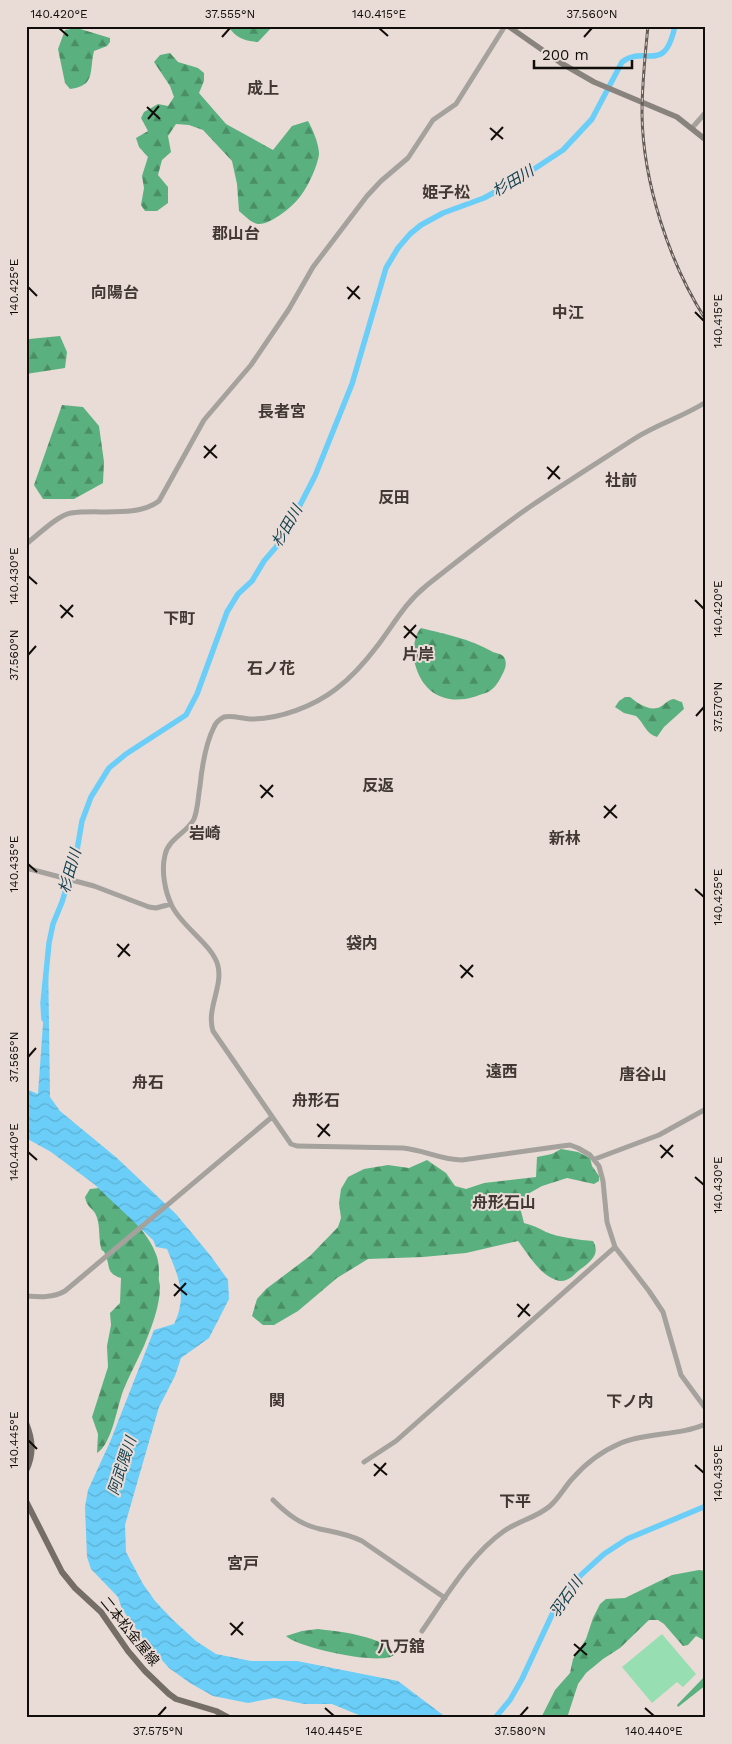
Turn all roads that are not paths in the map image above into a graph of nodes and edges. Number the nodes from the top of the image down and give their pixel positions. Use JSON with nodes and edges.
{"nodes":[{"id":1,"x":507,"y":26,"type":"edge"},
{"id":2,"x":706,"y":112,"type":"edge"},
{"id":3,"x":692,"y":128,"type":"junction"},
{"id":4,"x":706,"y":140,"type":"edge"},
{"id":5,"x":706,"y":402,"type":"edge"},
{"id":6,"x":26,"y":544,"type":"edge"},
{"id":7,"x":26,"y":868,"type":"edge"},
{"id":8,"x":171,"y":904,"type":"junction"},
{"id":9,"x":706,"y":1109,"type":"edge"},
{"id":10,"x":272,"y":1117,"type":"junction"},
{"id":11,"x":595,"y":1159,"type":"junction"},
{"id":12,"x":615,"y":1247,"type":"junction"},
{"id":13,"x":26,"y":1296,"type":"edge"},
{"id":14,"x":706,"y":1409,"type":"edge"},
{"id":15,"x":26,"y":1423,"type":"edge"},
{"id":16,"x":706,"y":1424,"type":"edge"},
{"id":17,"x":364,"y":1462,"type":"dead end"},
{"id":18,"x":26,"y":1471,"type":"edge"},
{"id":19,"x":273,"y":1500,"type":"dead end"},
{"id":20,"x":26,"y":1501,"type":"edge"},
{"id":21,"x":445,"y":1598,"type":"junction"},
{"id":22,"x":422,"y":1631,"type":"dead end"},
{"id":23,"x":229,"y":1718,"type":"edge"}],
"edges":[{"from":1,"to":3,"type":"main road"},
{"from":1,"to":6,"type":"street"},
{"from":2,"to":3,"type":"street"},
{"from":3,"to":4,"type":"main road"},
{"from":5,"to":8,"type":"street"},
{"from":7,"to":8,"type":"street"},
{"from":8,"to":10,"type":"street"},
{"from":9,"to":11,"type":"street"},
{"from":10,"to":11,"type":"street"},
{"from":10,"to":13,"type":"street"},
{"from":11,"to":12,"type":"street"},
{"from":12,"to":14,"type":"street"},
{"from":12,"to":17,"type":"street"},
{"from":15,"to":18,"type":"main road"},
{"from":16,"to":21,"type":"street"},
{"from":19,"to":21,"type":"street"},
{"from":20,"to":23,"type":"main road","name":"二本松金屋線"},
{"from":21,"to":22,"type":"street"}]}
